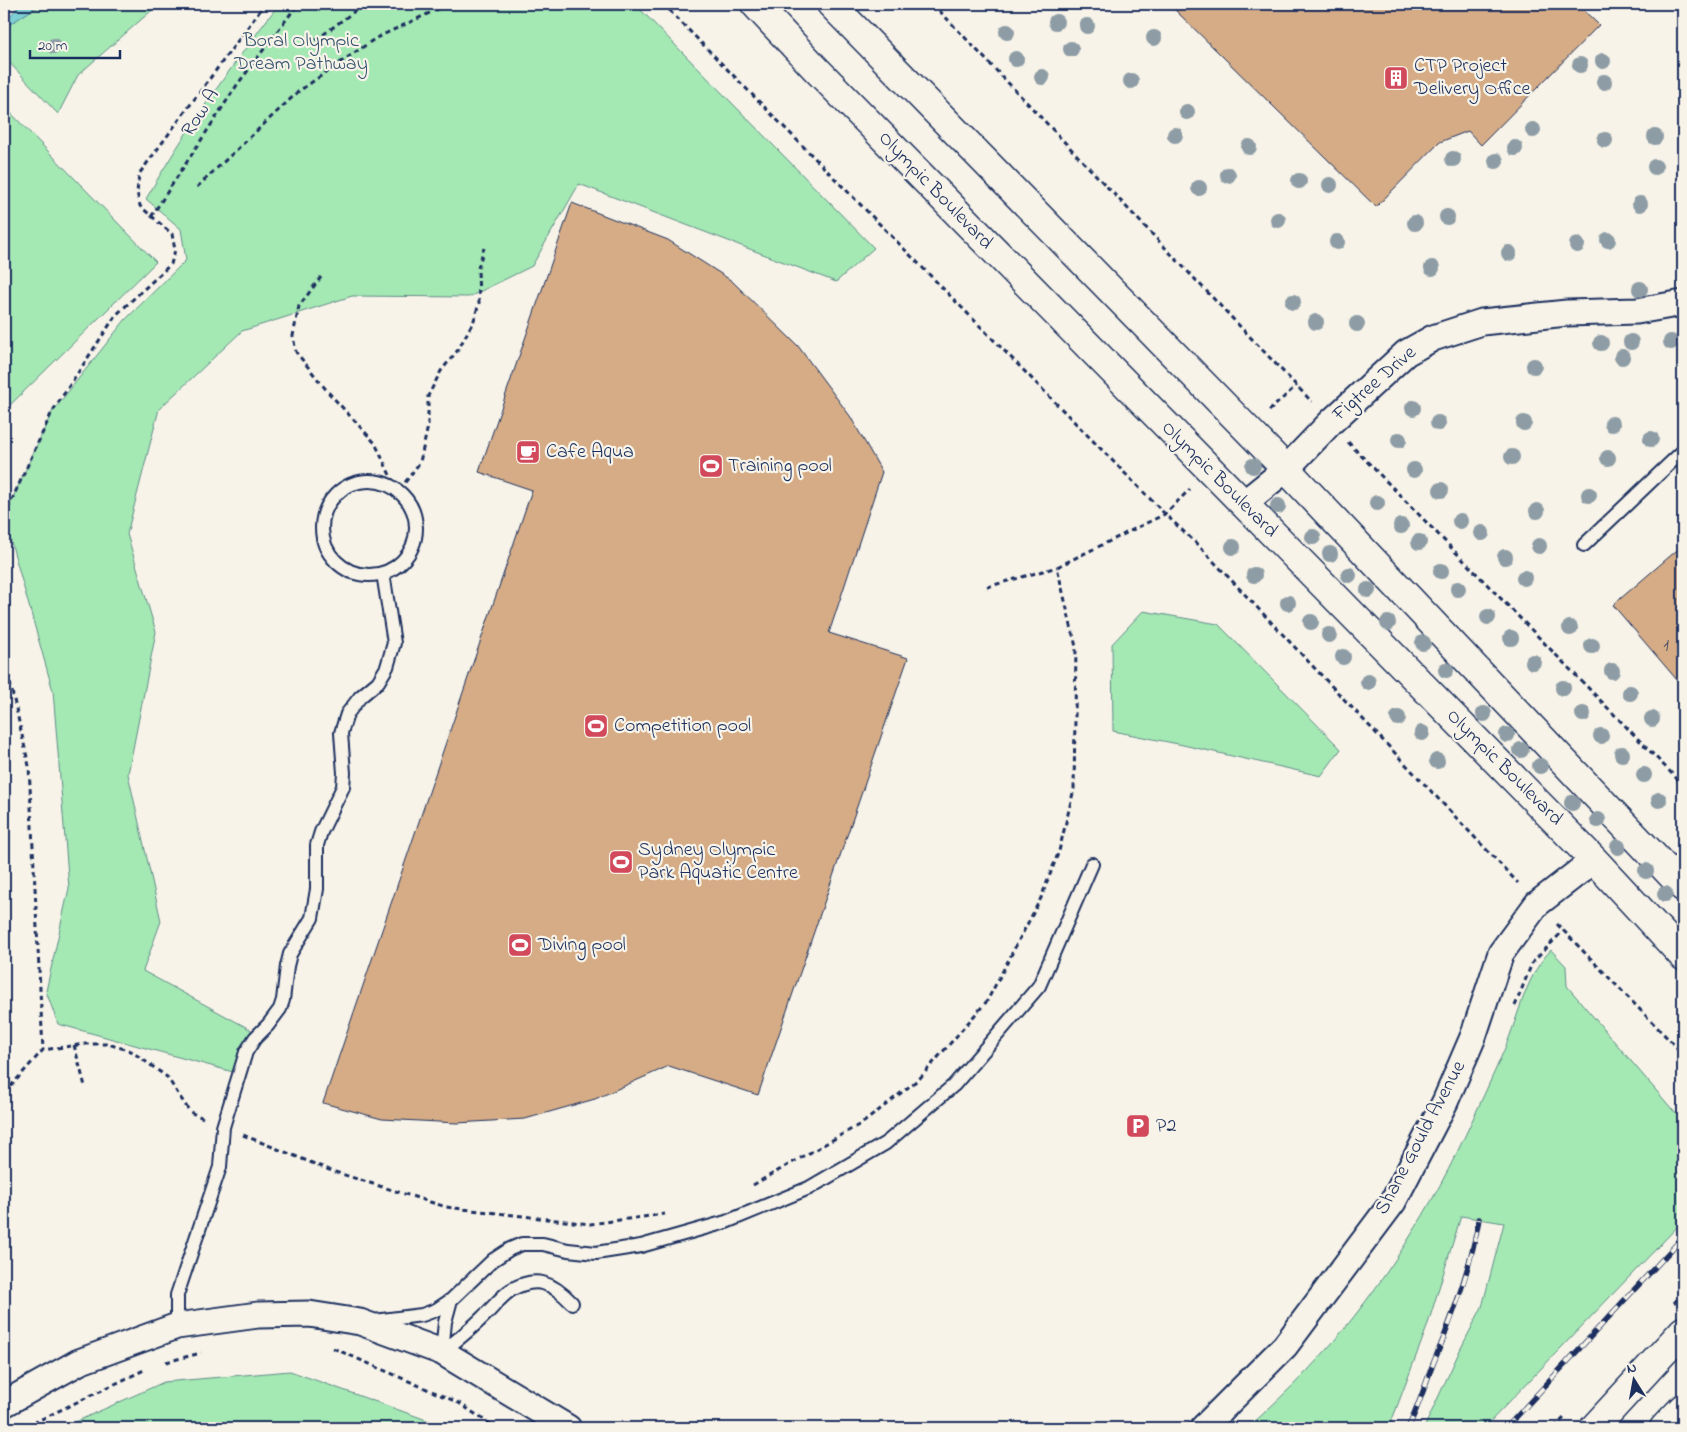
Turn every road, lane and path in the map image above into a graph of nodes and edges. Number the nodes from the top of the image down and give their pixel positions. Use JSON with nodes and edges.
{"nodes":[{"id":1,"x":266,"y":4,"type":"edge"},
{"id":2,"x":298,"y":4,"type":"edge"},
{"id":3,"x":364,"y":4,"type":"edge"},
{"id":4,"x":449,"y":4,"type":"edge"},
{"id":5,"x":663,"y":4,"type":"edge"},
{"id":6,"x":755,"y":4,"type":"edge"},
{"id":7,"x":832,"y":4,"type":"edge"},
{"id":8,"x":933,"y":4,"type":"edge"},
{"id":9,"x":316,"y":40,"type":"dead end"},
{"id":10,"x":197,"y":187,"type":"dead end"},
{"id":11,"x":151,"y":217,"type":"junction"},
{"id":12,"x":484,"y":248,"type":"dead end"},
{"id":13,"x":321,"y":277,"type":"dead end"},
{"id":14,"x":1683,"y":304,"type":"edge"},
{"id":15,"x":1297,"y":385,"type":"junction"},
{"id":16,"x":1314,"y":404,"type":"dead end"},
{"id":17,"x":1264,"y":416,"type":"dead end"},
{"id":18,"x":1346,"y":439,"type":"dead end"},
{"id":19,"x":1683,"y":451,"type":"edge"},
{"id":20,"x":1286,"y":469,"type":"junction"},
{"id":21,"x":1191,"y":488,"type":"dead end"},
{"id":22,"x":398,"y":492,"type":"junction"},
{"id":23,"x":1244,"y":504,"type":"junction"},
{"id":24,"x":1164,"y":514,"type":"junction"},
{"id":25,"x":4,"y":517,"type":"edge"},
{"id":26,"x":1584,"y":545,"type":"dead end"},
{"id":27,"x":1057,"y":567,"type":"junction"},
{"id":28,"x":383,"y":573,"type":"junction"},
{"id":29,"x":987,"y":587,"type":"dead end"},
{"id":30,"x":4,"y":656,"type":"edge"},
{"id":31,"x":1683,"y":785,"type":"edge"},
{"id":32,"x":1594,"y":860,"type":"junction"},
{"id":33,"x":1092,"y":864,"type":"dead end"},
{"id":34,"x":1683,"y":887,"type":"edge"},
{"id":35,"x":1537,"y":904,"type":"junction"},
{"id":36,"x":1683,"y":956,"type":"edge"},
{"id":37,"x":74,"y":1045,"type":"junction"},
{"id":38,"x":42,"y":1050,"type":"junction"},
{"id":39,"x":1683,"y":1054,"type":"edge"},
{"id":40,"x":85,"y":1086,"type":"dead end"},
{"id":41,"x":4,"y":1103,"type":"edge"},
{"id":42,"x":223,"y":1127,"type":"junction"},
{"id":43,"x":751,"y":1186,"type":"dead end"},
{"id":44,"x":668,"y":1214,"type":"dead end"},
{"id":45,"x":450,"y":1300,"type":"junction"},
{"id":46,"x":572,"y":1303,"type":"dead end"},
{"id":47,"x":360,"y":1322,"type":"junction"},
{"id":48,"x":177,"y":1326,"type":"junction"},
{"id":49,"x":1683,"y":1331,"type":"edge"},
{"id":50,"x":333,"y":1348,"type":"dead end"},
{"id":51,"x":442,"y":1352,"type":"junction"},
{"id":52,"x":201,"y":1353,"type":"dead end"},
{"id":53,"x":164,"y":1363,"type":"dead end"},
{"id":54,"x":145,"y":1370,"type":"dead end"},
{"id":55,"x":4,"y":1404,"type":"edge"},
{"id":56,"x":1683,"y":1408,"type":"edge"},
{"id":57,"x":22,"y":1428,"type":"edge"},
{"id":58,"x":496,"y":1428,"type":"edge"},
{"id":59,"x":568,"y":1428,"type":"edge"},
{"id":60,"x":1203,"y":1428,"type":"edge"},
{"id":61,"x":1594,"y":1428,"type":"edge"},
{"id":62,"x":1664,"y":1428,"type":"edge"}],
"edges":[{"from":1,"to":11,"type":"path"},
{"from":2,"to":11,"type":"path","name":"Row A"},
{"from":3,"to":9,"type":"path"},
{"from":4,"to":10,"type":"path"},
{"from":5,"to":24,"type":"path"},
{"from":6,"to":23,"type":"street","name":"Olympic Boulevard"},
{"from":7,"to":20,"type":"street"},
{"from":8,"to":15,"type":"path"},
{"from":11,"to":25,"type":"path"},
{"from":12,"to":22,"type":"path"},
{"from":13,"to":22,"type":"path"},
{"from":14,"to":20,"type":"street","name":"Figtree Drive"},
{"from":15,"to":16,"type":"path"},
{"from":15,"to":17,"type":"path"},
{"from":18,"to":31,"type":"path"},
{"from":19,"to":26,"type":"lane"},
{"from":20,"to":23,"type":"street","name":"Figtree Drive"},
{"from":20,"to":34,"type":"street"},
{"from":21,"to":24,"type":"path"},
{"from":22,"to":28,"type":"lane"},
{"from":22,"to":28,"type":"lane"},
{"from":23,"to":32,"type":"street","name":"Olympic Boulevard"},
{"from":24,"to":27,"type":"path"},
{"from":24,"to":35,"type":"path"},
{"from":27,"to":29,"type":"path"},
{"from":27,"to":43,"type":"path"},
{"from":28,"to":42,"type":"lane"},
{"from":30,"to":38,"type":"path"},
{"from":32,"to":35,"type":"street","name":"Shane Gould Avenue"},
{"from":32,"to":36,"type":"street","name":"Olympic Boulevard"},
{"from":33,"to":45,"type":"lane"},
{"from":35,"to":39,"type":"path"},
{"from":35,"to":60,"type":"street","name":"Shane Gould Avenue"},
{"from":37,"to":38,"type":"path"},
{"from":37,"to":40,"type":"path"},
{"from":37,"to":42,"type":"path"},
{"from":38,"to":41,"type":"path"},
{"from":42,"to":44,"type":"path"},
{"from":42,"to":48,"type":"lane"},
{"from":45,"to":47,"type":"lane"},
{"from":45,"to":51,"type":"lane"},
{"from":46,"to":51,"type":"lane"},
{"from":47,"to":48,"type":"street"},
{"from":47,"to":51,"type":"street"},
{"from":48,"to":55,"type":"street"},
{"from":49,"to":61,"type":"street"},
{"from":50,"to":58,"type":"path"},
{"from":51,"to":59,"type":"street"},
{"from":52,"to":53,"type":"path"},
{"from":54,"to":57,"type":"path"},
{"from":56,"to":62,"type":"street"}]}
